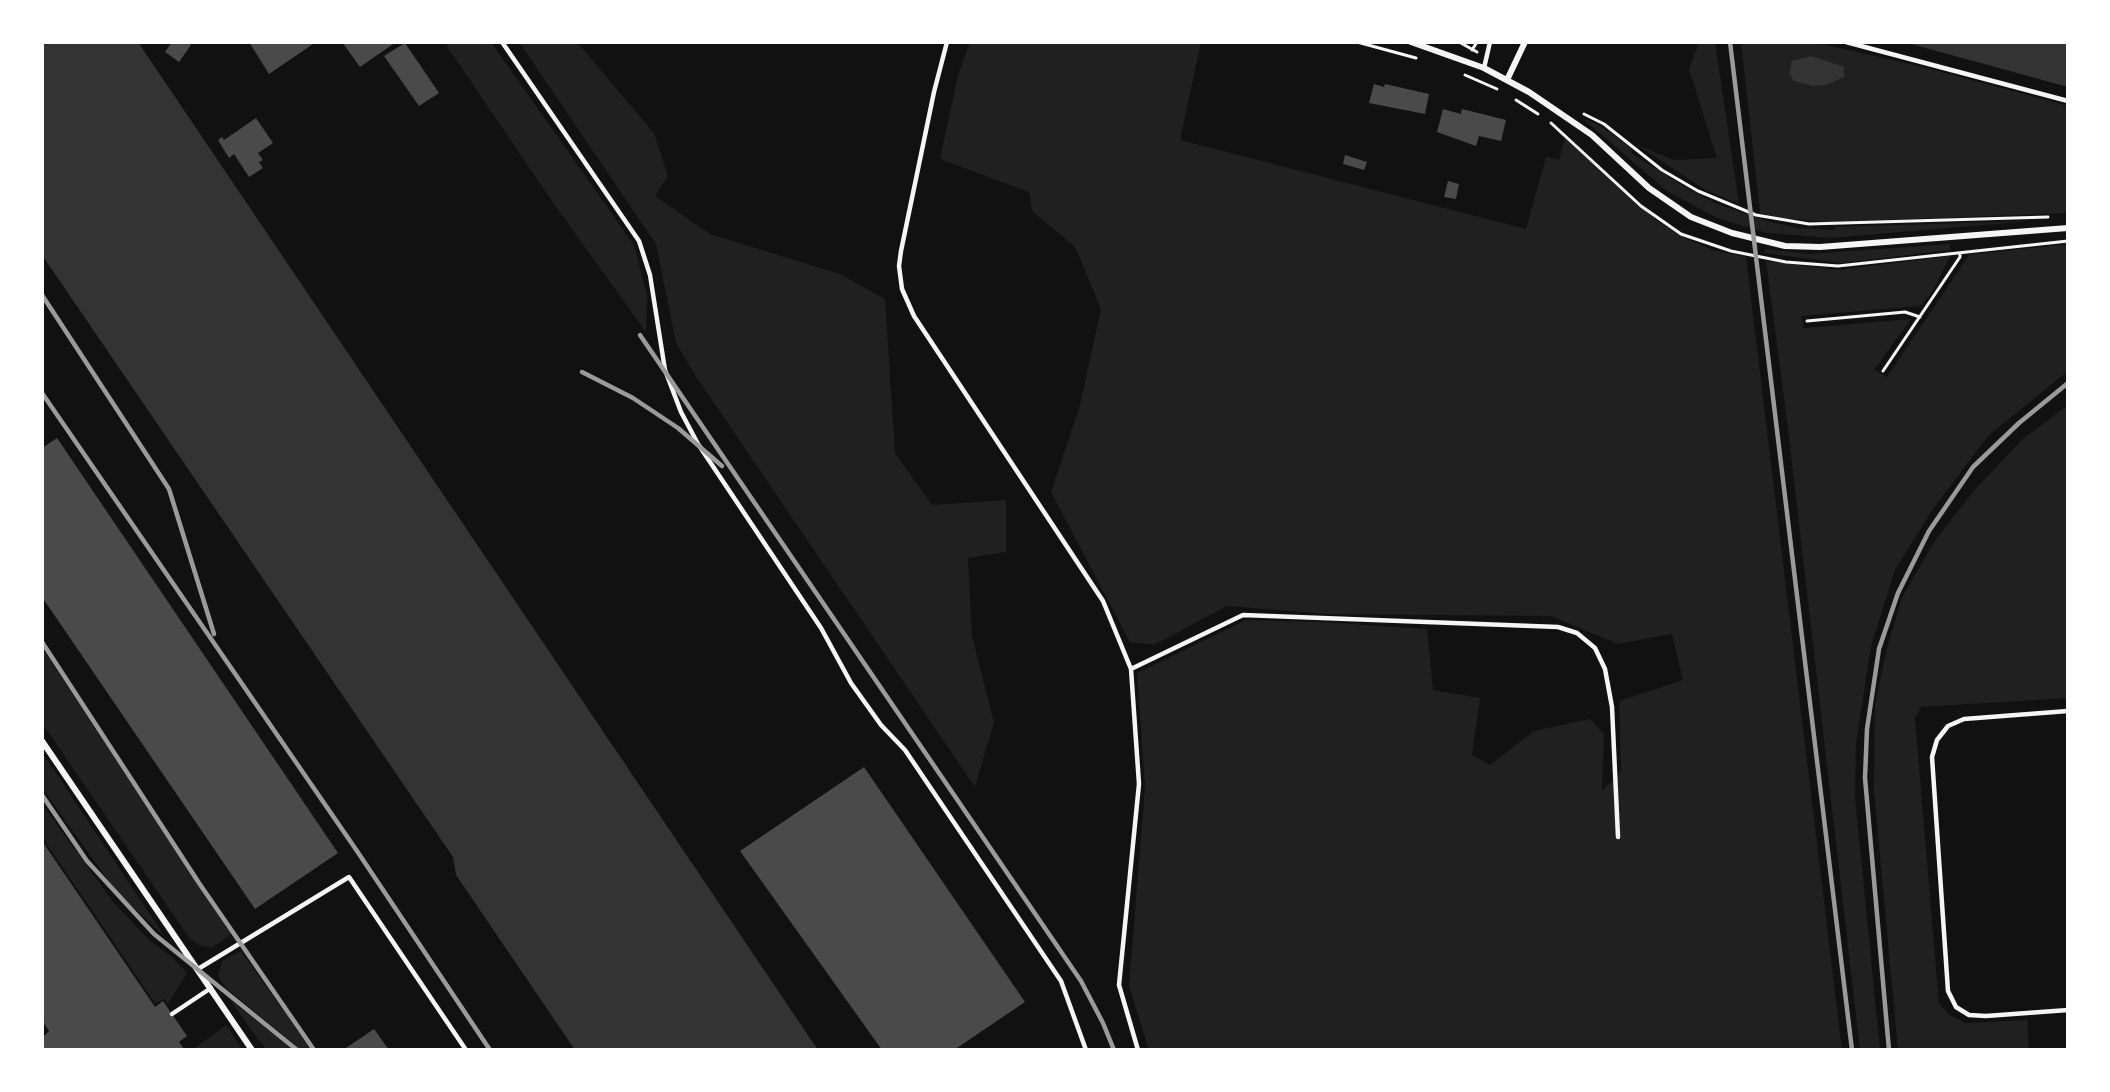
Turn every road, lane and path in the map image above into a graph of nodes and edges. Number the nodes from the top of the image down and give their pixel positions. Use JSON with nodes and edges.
{"nodes":[{"id":1,"x":502,"y":42,"type":"edge"},
{"id":2,"x":947,"y":42,"type":"edge"},
{"id":3,"x":1357,"y":42,"type":"edge"},
{"id":4,"x":1411,"y":42,"type":"edge"},
{"id":5,"x":1459,"y":42,"type":"edge"},
{"id":6,"x":1477,"y":42,"type":"edge"},
{"id":7,"x":1490,"y":42,"type":"edge"},
{"id":8,"x":1525,"y":42,"type":"edge"},
{"id":9,"x":1846,"y":42,"type":"edge"},
{"id":10,"x":1422,"y":59,"type":"dead end"},
{"id":11,"x":1484,"y":68,"type":"junction"},
{"id":12,"x":1462,"y":74,"type":"dead end"},
{"id":13,"x":1508,"y":80,"type":"junction"},
{"id":14,"x":1500,"y":91,"type":"dead end"},
{"id":15,"x":1509,"y":95,"type":"dead end"},
{"id":16,"x":2068,"y":101,"type":"edge"},
{"id":17,"x":1578,"y":111,"type":"dead end"},
{"id":18,"x":2056,"y":216,"type":"dead end"},
{"id":19,"x":2068,"y":228,"type":"edge"},
{"id":20,"x":1961,"y":236,"type":"junction"},
{"id":21,"x":2068,"y":241,"type":"edge"},
{"id":22,"x":1960,"y":253,"type":"junction"},
{"id":23,"x":1920,"y":317,"type":"junction"},
{"id":24,"x":1808,"y":321,"type":"dead end"},
{"id":25,"x":1882,"y":371,"type":"dead end"},
{"id":26,"x":1131,"y":669,"type":"junction"},
{"id":27,"x":2068,"y":711,"type":"edge"},
{"id":28,"x":42,"y":741,"type":"edge"},
{"id":29,"x":1618,"y":837,"type":"dead end"},
{"id":30,"x":198,"y":969,"type":"junction"},
{"id":31,"x":211,"y":988,"type":"junction"},
{"id":32,"x":2068,"y":1010,"type":"edge"},
{"id":33,"x":172,"y":1014,"type":"dead end"},
{"id":34,"x":252,"y":1050,"type":"edge"},
{"id":35,"x":466,"y":1050,"type":"edge"},
{"id":36,"x":1086,"y":1050,"type":"edge"},
{"id":37,"x":1138,"y":1050,"type":"edge"}],
"edges":[{"from":1,"to":36,"type":"lane"},
{"from":2,"to":26,"type":"lane"},
{"from":3,"to":10,"type":"path"},
{"from":4,"to":11,"type":"street"},
{"from":5,"to":6,"type":"path"},
{"from":7,"to":11,"type":"lane"},
{"from":8,"to":13,"type":"street"},
{"from":9,"to":16,"type":"lane"},
{"from":11,"to":13,"type":"street"},
{"from":12,"to":14,"type":"path"},
{"from":13,"to":20,"type":"street"},
{"from":15,"to":22,"type":"path"},
{"from":17,"to":18,"type":"path"},
{"from":19,"to":20,"type":"street"},
{"from":20,"to":22,"type":"path"},
{"from":21,"to":22,"type":"path"},
{"from":22,"to":23,"type":"path"},
{"from":23,"to":24,"type":"path"},
{"from":23,"to":25,"type":"path"},
{"from":26,"to":29,"type":"lane"},
{"from":26,"to":37,"type":"lane"},
{"from":27,"to":32,"type":"lane"},
{"from":28,"to":30,"type":"street"},
{"from":30,"to":31,"type":"street"},
{"from":30,"to":35,"type":"lane"},
{"from":31,"to":33,"type":"lane"},
{"from":31,"to":34,"type":"street"}]}
